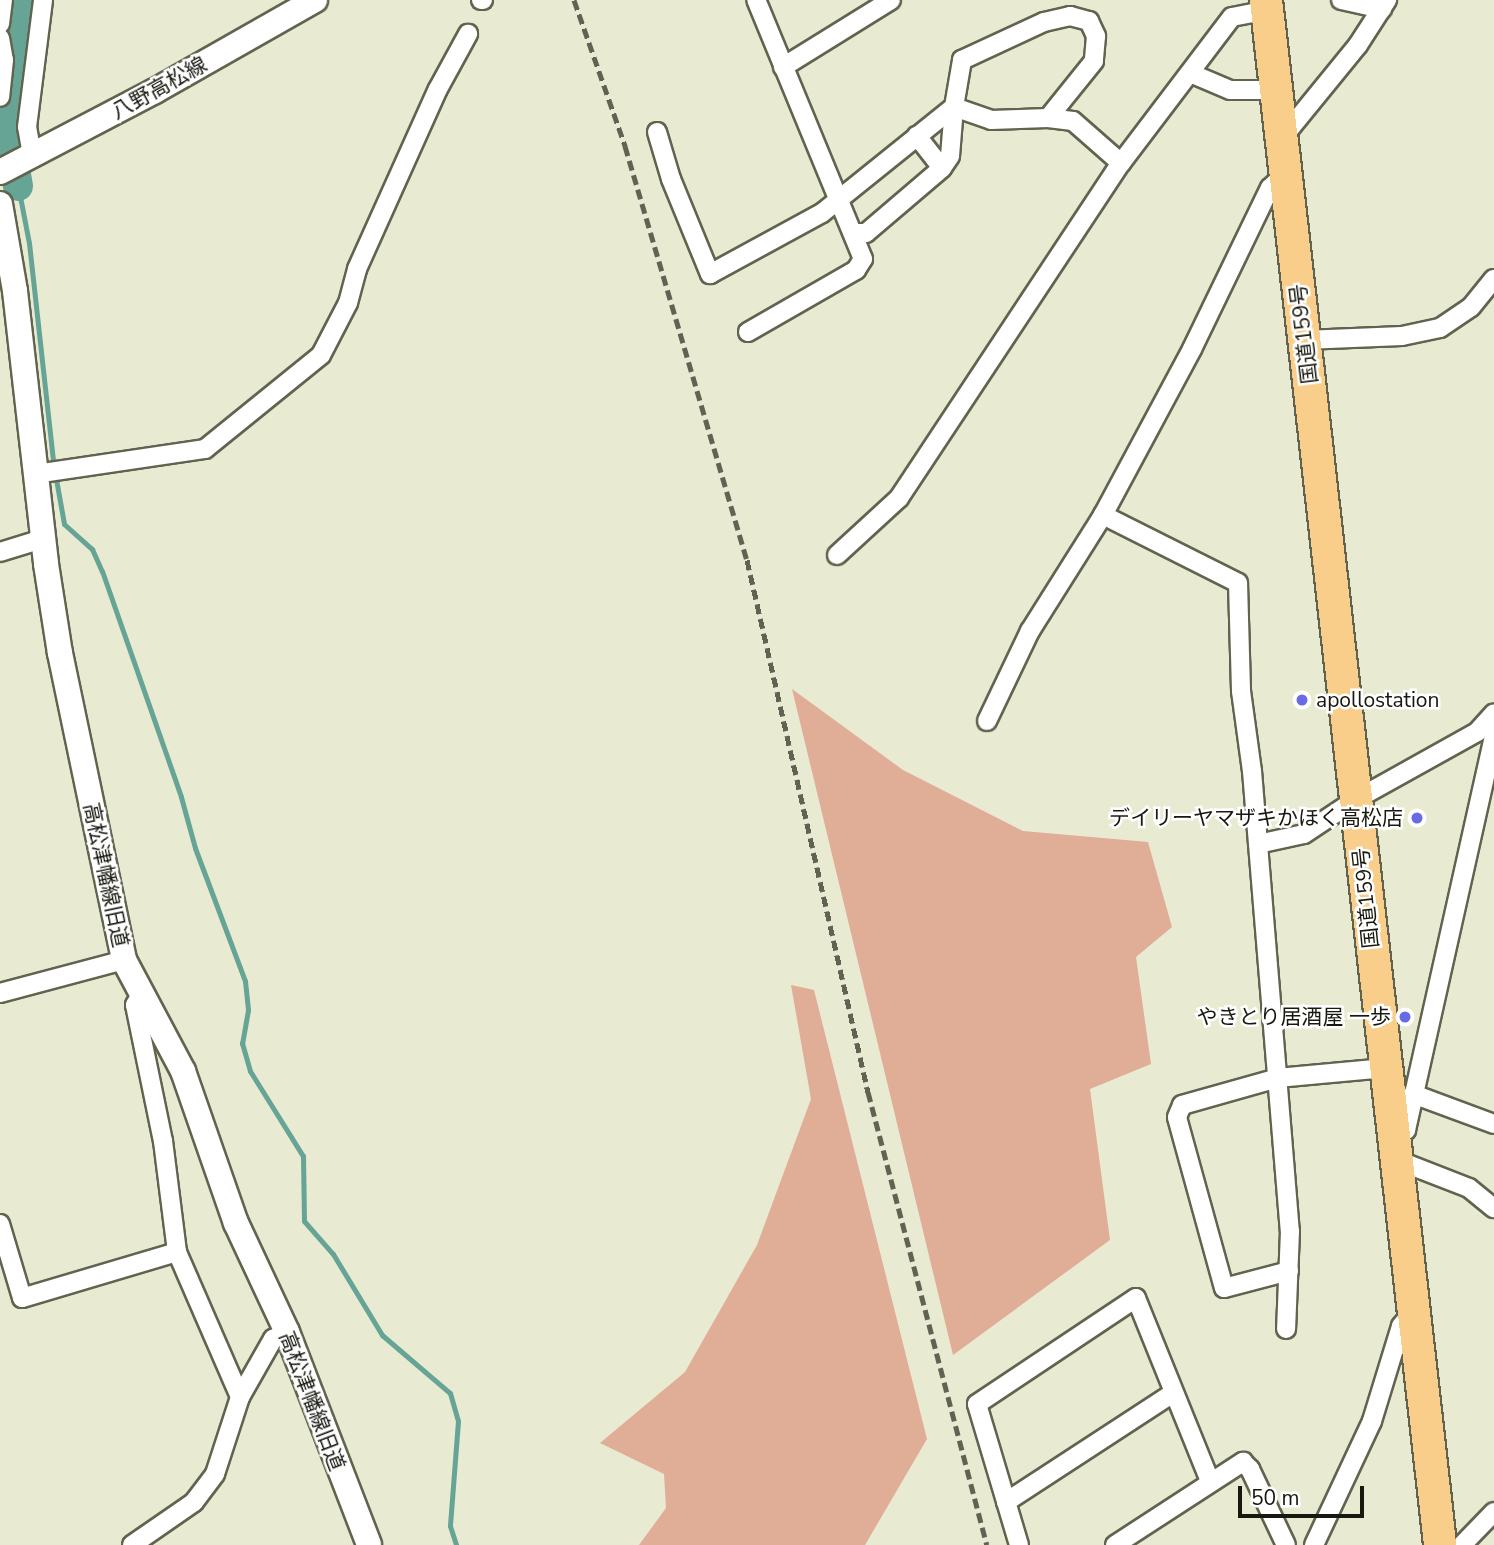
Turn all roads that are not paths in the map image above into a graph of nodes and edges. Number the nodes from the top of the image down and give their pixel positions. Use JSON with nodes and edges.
{"nodes":[{"id":1,"x":3,"y":0,"type":"edge"},
{"id":2,"x":43,"y":0,"type":"edge"},
{"id":3,"x":315,"y":0,"type":"edge"},
{"id":4,"x":756,"y":0,"type":"edge"},
{"id":5,"x":891,"y":0,"type":"edge"},
{"id":6,"x":1341,"y":0,"type":"edge"},
{"id":7,"x":1385,"y":4,"type":"edge"},
{"id":8,"x":1266,"y":5,"type":"edge"},
{"id":9,"x":0,"y":24,"type":"edge"},
{"id":10,"x":468,"y":34,"type":"dead end"},
{"id":11,"x":0,"y":38,"type":"edge"},
{"id":12,"x":783,"y":67,"type":"junction"},
{"id":13,"x":1190,"y":74,"type":"junction"},
{"id":14,"x":1277,"y":90,"type":"junction"},
{"id":15,"x":0,"y":97,"type":"edge"},
{"id":16,"x":954,"y":107,"type":"junction"},
{"id":17,"x":1048,"y":118,"type":"junction"},
{"id":18,"x":657,"y":132,"type":"dead end"},
{"id":19,"x":917,"y":136,"type":"junction"},
{"id":20,"x":1283,"y":137,"type":"junction"},
{"id":21,"x":1121,"y":163,"type":"junction"},
{"id":22,"x":14,"y":165,"type":"edge"},
{"id":23,"x":942,"y":169,"type":"junction"},
{"id":24,"x":1285,"y":174,"type":"junction"},
{"id":25,"x":838,"y":198,"type":"junction"},
{"id":26,"x":0,"y":204,"type":"edge"},
{"id":27,"x":853,"y":233,"type":"junction"},
{"id":28,"x":1494,"y":279,"type":"edge"},
{"id":29,"x":748,"y":332,"type":"dead end"},
{"id":30,"x":1304,"y":340,"type":"junction"},
{"id":31,"x":39,"y":474,"type":"junction"},
{"id":32,"x":1103,"y":515,"type":"junction"},
{"id":33,"x":42,"y":539,"type":"junction"},
{"id":34,"x":0,"y":552,"type":"edge"},
{"id":35,"x":837,"y":555,"type":"dead end"},
{"id":36,"x":1494,"y":713,"type":"edge"},
{"id":37,"x":987,"y":721,"type":"dead end"},
{"id":38,"x":1494,"y":735,"type":"edge"},
{"id":39,"x":1491,"y":768,"type":"edge"},
{"id":40,"x":1355,"y":800,"type":"junction"},
{"id":41,"x":1258,"y":845,"type":"junction"},
{"id":42,"x":124,"y":960,"type":"junction"},
{"id":43,"x":0,"y":992,"type":"edge"},
{"id":44,"x":142,"y":993,"type":"junction"},
{"id":45,"x":1385,"y":1068,"type":"junction"},
{"id":46,"x":1278,"y":1078,"type":"junction"},
{"id":47,"x":1413,"y":1094,"type":"junction"},
{"id":48,"x":1494,"y":1124,"type":"edge"},
{"id":49,"x":1396,"y":1147,"type":"junction"},
{"id":50,"x":1494,"y":1208,"type":"edge"},
{"id":51,"x":0,"y":1224,"type":"edge"},
{"id":52,"x":177,"y":1252,"type":"junction"},
{"id":53,"x":1289,"y":1271,"type":"junction"},
{"id":54,"x":1413,"y":1312,"type":"junction"},
{"id":55,"x":1286,"y":1329,"type":"dead end"},
{"id":56,"x":287,"y":1332,"type":"junction"},
{"id":57,"x":1173,"y":1394,"type":"junction"},
{"id":58,"x":240,"y":1397,"type":"junction"},
{"id":59,"x":1210,"y":1481,"type":"junction"},
{"id":60,"x":1006,"y":1502,"type":"junction"},
{"id":61,"x":1494,"y":1512,"type":"edge"},
{"id":62,"x":132,"y":1545,"type":"edge"},
{"id":63,"x":369,"y":1545,"type":"edge"},
{"id":64,"x":1019,"y":1545,"type":"edge"},
{"id":65,"x":1115,"y":1545,"type":"edge"},
{"id":66,"x":1286,"y":1545,"type":"edge"},
{"id":67,"x":1314,"y":1545,"type":"edge"},
{"id":68,"x":1440,"y":1545,"type":"edge"},
{"id":69,"x":1462,"y":1545,"type":"edge"}],
"edges":[{"from":1,"to":9,"type":"street"},
{"from":2,"to":22,"type":"street"},
{"from":3,"to":22,"type":"street","name":"八野高松線"},
{"from":4,"to":12,"type":"street"},
{"from":5,"to":12,"type":"street"},
{"from":6,"to":7,"type":"street"},
{"from":7,"to":20,"type":"street"},
{"from":8,"to":13,"type":"street"},
{"from":8,"to":14,"type":"highway","name":"国道159号"},
{"from":10,"to":31,"type":"street"},
{"from":11,"to":15,"type":"street"},
{"from":12,"to":25,"type":"street"},
{"from":13,"to":14,"type":"street"},
{"from":13,"to":21,"type":"street"},
{"from":14,"to":20,"type":"highway","name":"国道159号"},
{"from":16,"to":17,"type":"street"},
{"from":16,"to":17,"type":"street"},
{"from":16,"to":19,"type":"street"},
{"from":16,"to":23,"type":"street"},
{"from":17,"to":21,"type":"street"},
{"from":18,"to":25,"type":"street"},
{"from":19,"to":23,"type":"street"},
{"from":19,"to":25,"type":"street"},
{"from":20,"to":24,"type":"highway","name":"国道159号"},
{"from":21,"to":35,"type":"street"},
{"from":23,"to":27,"type":"street"},
{"from":24,"to":30,"type":"highway","name":"国道159号"},
{"from":24,"to":32,"type":"street"},
{"from":25,"to":27,"type":"street"},
{"from":26,"to":31,"type":"street","name":"高松津幡線旧道"},
{"from":27,"to":29,"type":"street"},
{"from":28,"to":30,"type":"street"},
{"from":30,"to":40,"type":"highway","name":"国道159号"},
{"from":31,"to":33,"type":"street","name":"高松津幡線旧道"},
{"from":32,"to":37,"type":"street"},
{"from":32,"to":41,"type":"street"},
{"from":33,"to":34,"type":"street"},
{"from":33,"to":42,"type":"street","name":"高松津幡線旧道"},
{"from":36,"to":40,"type":"street"},
{"from":38,"to":39,"type":"street"},
{"from":39,"to":47,"type":"street"},
{"from":40,"to":41,"type":"street"},
{"from":40,"to":45,"type":"highway","name":"国道159号"},
{"from":41,"to":46,"type":"street"},
{"from":42,"to":43,"type":"street"},
{"from":42,"to":44,"type":"street","name":"高松津幡線旧道"},
{"from":44,"to":52,"type":"street"},
{"from":44,"to":56,"type":"street","name":"高松津幡線旧道"},
{"from":45,"to":46,"type":"street"},
{"from":45,"to":49,"type":"highway","name":"国道159号"},
{"from":46,"to":53,"type":"street"},
{"from":46,"to":53,"type":"street"},
{"from":47,"to":48,"type":"street"},
{"from":47,"to":49,"type":"street"},
{"from":49,"to":50,"type":"street"},
{"from":49,"to":54,"type":"highway","name":"国道159号"},
{"from":51,"to":52,"type":"street"},
{"from":52,"to":58,"type":"street"},
{"from":53,"to":55,"type":"street"},
{"from":54,"to":67,"type":"street"},
{"from":54,"to":68,"type":"highway","name":"国道159号"},
{"from":56,"to":58,"type":"street"},
{"from":56,"to":63,"type":"street","name":"高松津幡線旧道"},
{"from":57,"to":59,"type":"street"},
{"from":57,"to":60,"type":"street"},
{"from":57,"to":60,"type":"street"},
{"from":58,"to":62,"type":"street"},
{"from":59,"to":65,"type":"street"},
{"from":59,"to":66,"type":"street"},
{"from":60,"to":64,"type":"street"},
{"from":61,"to":69,"type":"street"}]}
